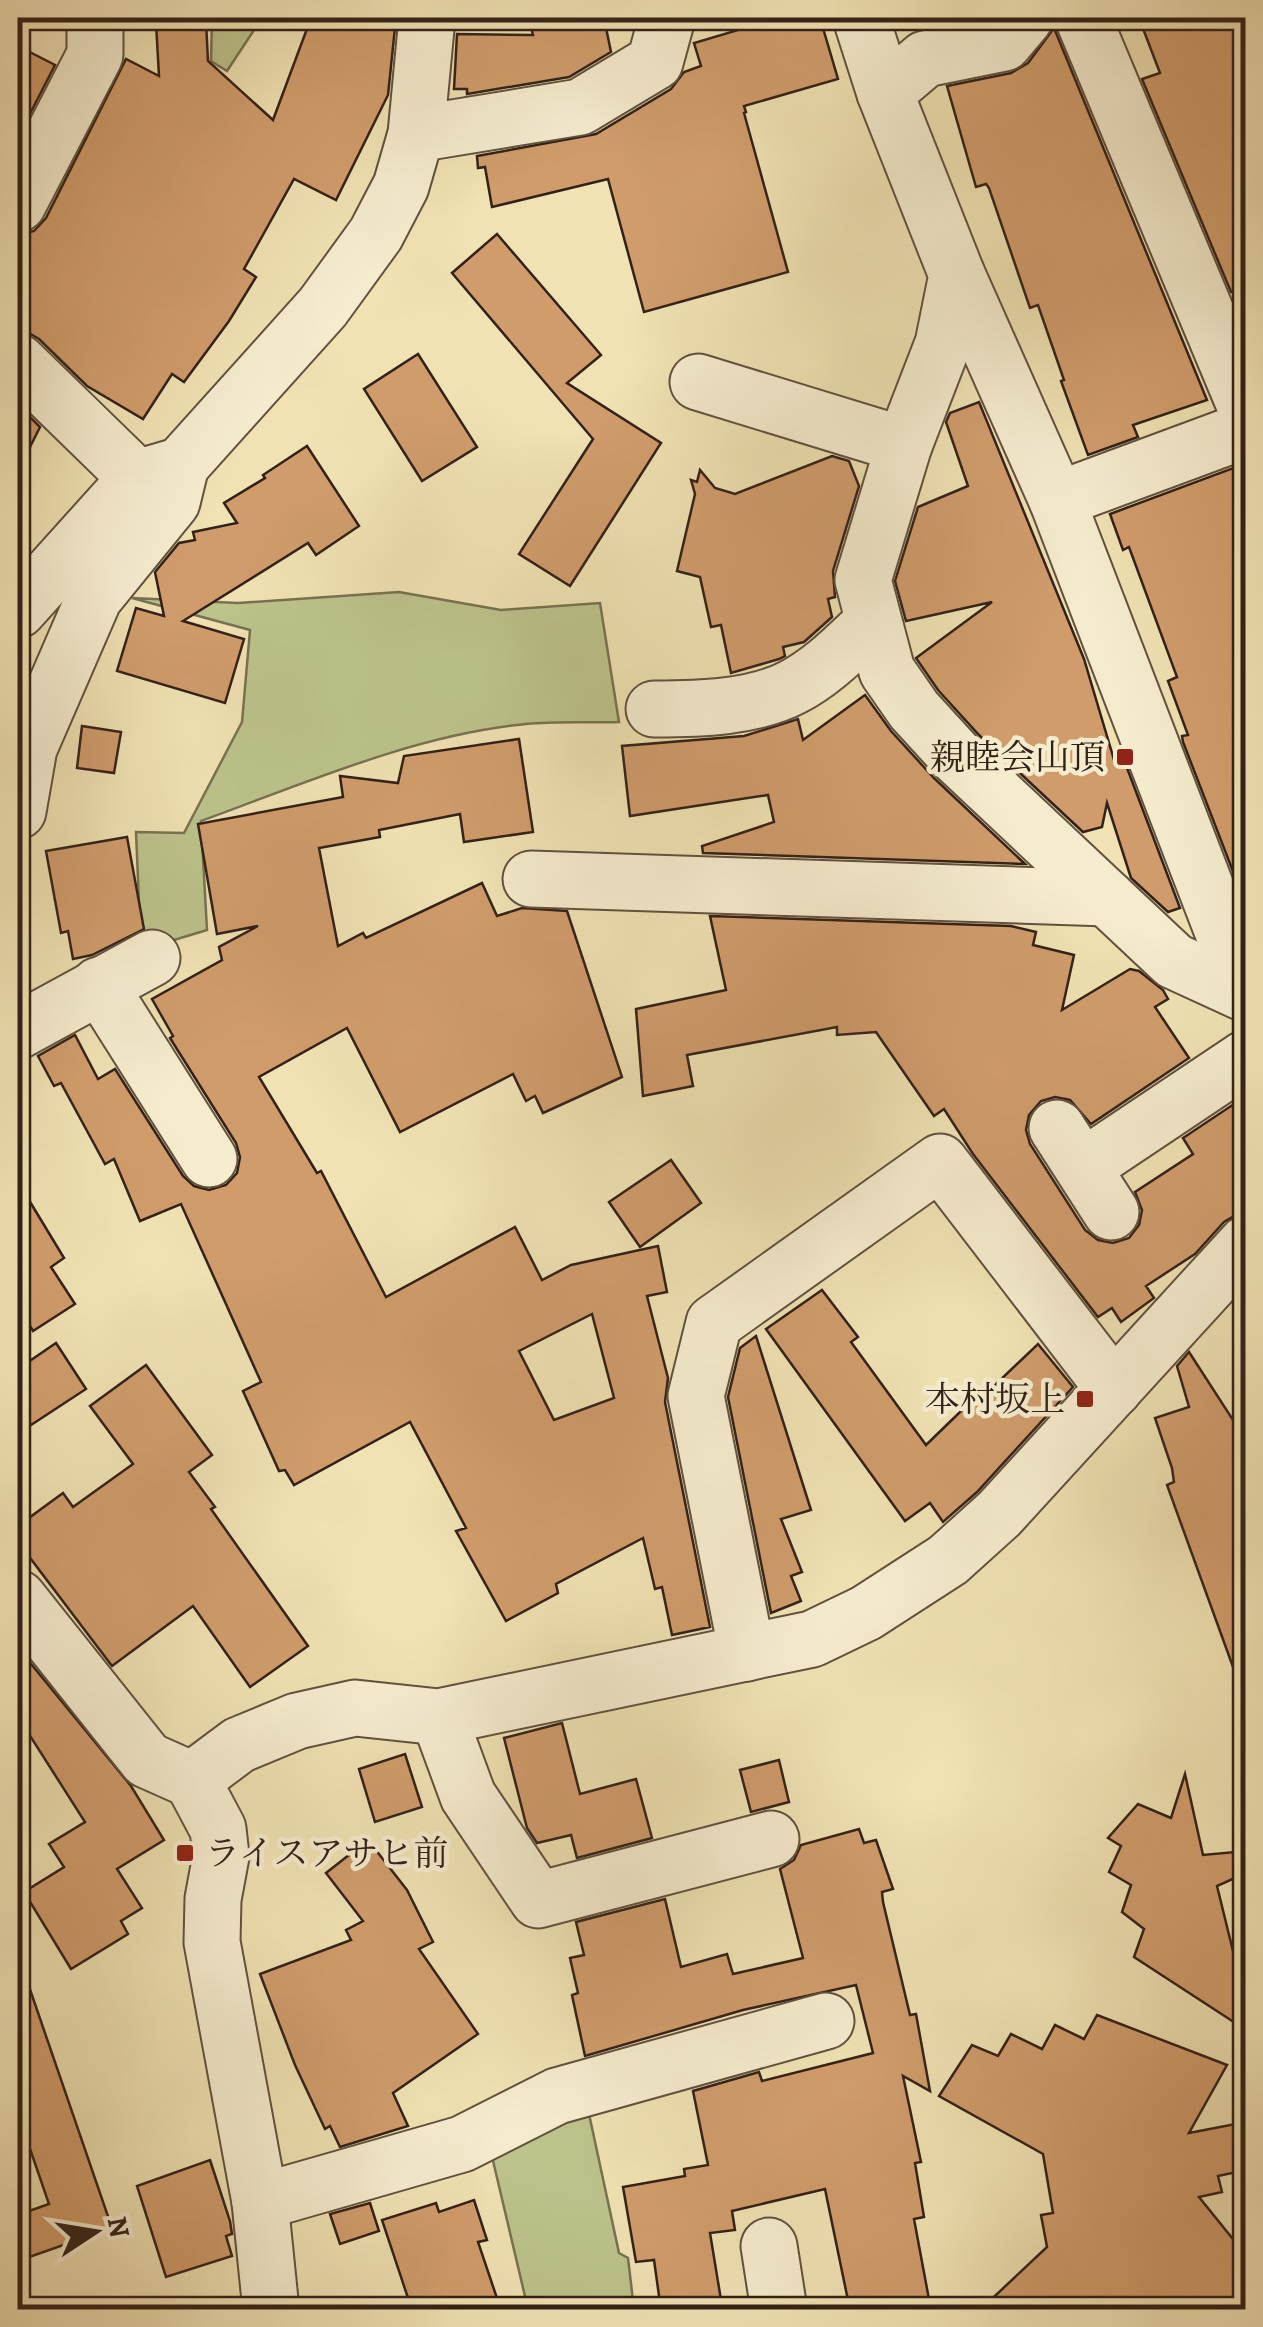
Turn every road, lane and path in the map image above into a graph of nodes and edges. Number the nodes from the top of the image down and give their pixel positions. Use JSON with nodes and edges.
{"nodes":[{"id":1,"x":95,"y":18,"type":"edge"},
{"id":2,"x":428,"y":18,"type":"edge"},
{"id":3,"x":667,"y":18,"type":"edge"},
{"id":4,"x":862,"y":18,"type":"edge"},
{"id":5,"x":1024,"y":18,"type":"edge"},
{"id":6,"x":1084,"y":18,"type":"edge"},
{"id":7,"x":885,"y":93,"type":"junction"},
{"id":8,"x":416,"y":134,"type":"junction"},
{"id":9,"x":18,"y":204,"type":"edge"},
{"id":10,"x":957,"y":275,"type":"junction"},
{"id":11,"x":18,"y":362,"type":"edge"},
{"id":12,"x":698,"y":382,"type":"dead end"},
{"id":13,"x":1246,"y":408,"type":"edge"},
{"id":14,"x":1246,"y":430,"type":"edge"},
{"id":15,"x":904,"y":445,"type":"junction"},
{"id":16,"x":159,"y":472,"type":"junction"},
{"id":17,"x":1057,"y":500,"type":"junction"},
{"id":18,"x":18,"y":610,"type":"edge"},
{"id":19,"x":873,"y":622,"type":"junction"},
{"id":20,"x":654,"y":709,"type":"dead end"},
{"id":21,"x":18,"y":811,"type":"edge"},
{"id":22,"x":531,"y":879,"type":"dead end"},
{"id":23,"x":1107,"y":898,"type":"junction"},
{"id":24,"x":152,"y":958,"type":"dead end"},
{"id":25,"x":99,"y":986,"type":"junction"},
{"id":26,"x":1246,"y":993,"type":"edge"},
{"id":27,"x":18,"y":1031,"type":"edge"},
{"id":28,"x":1246,"y":1058,"type":"edge"},
{"id":29,"x":209,"y":1159,"type":"dead end"},
{"id":30,"x":1084,"y":1169,"type":"dead end"},
{"id":31,"x":1246,"y":1244,"type":"edge"},
{"id":32,"x":1114,"y":1389,"type":"junction"},
{"id":33,"x":18,"y":1598,"type":"edge"},
{"id":34,"x":747,"y":1653,"type":"junction"},
{"id":35,"x":439,"y":1717,"type":"junction"},
{"id":36,"x":192,"y":1780,"type":"junction"},
{"id":37,"x":771,"y":1839,"type":"dead end"},
{"id":38,"x":826,"y":2021,"type":"dead end"},
{"id":39,"x":260,"y":2202,"type":"junction"},
{"id":40,"x":768,"y":2246,"type":"dead end"},
{"id":41,"x":271,"y":2310,"type":"edge"},
{"id":42,"x":780,"y":2310,"type":"edge"}],
"edges":[{"from":1,"to":9,"type":"street"},
{"from":2,"to":8,"type":"street"},
{"from":3,"to":8,"type":"street"},
{"from":4,"to":7,"type":"street"},
{"from":5,"to":7,"type":"street"},
{"from":6,"to":13,"type":"street"},
{"from":7,"to":10,"type":"street"},
{"from":8,"to":16,"type":"street"},
{"from":10,"to":15,"type":"street"},
{"from":10,"to":17,"type":"street"},
{"from":11,"to":16,"type":"street"},
{"from":12,"to":15,"type":"street"},
{"from":14,"to":17,"type":"street"},
{"from":15,"to":19,"type":"street"},
{"from":16,"to":18,"type":"street"},
{"from":16,"to":21,"type":"street"},
{"from":17,"to":26,"type":"street"},
{"from":19,"to":20,"type":"street"},
{"from":19,"to":23,"type":"street"},
{"from":22,"to":23,"type":"street"},
{"from":23,"to":26,"type":"street"},
{"from":24,"to":25,"type":"street"},
{"from":25,"to":27,"type":"street"},
{"from":25,"to":29,"type":"street"},
{"from":28,"to":30,"type":"street"},
{"from":31,"to":32,"type":"street"},
{"from":32,"to":34,"type":"street"},
{"from":32,"to":34,"type":"street"},
{"from":33,"to":36,"type":"street"},
{"from":34,"to":35,"type":"street"},
{"from":35,"to":36,"type":"street"},
{"from":35,"to":37,"type":"street"},
{"from":36,"to":39,"type":"street"},
{"from":38,"to":39,"type":"street"},
{"from":39,"to":41,"type":"street"},
{"from":40,"to":42,"type":"street"}]}
